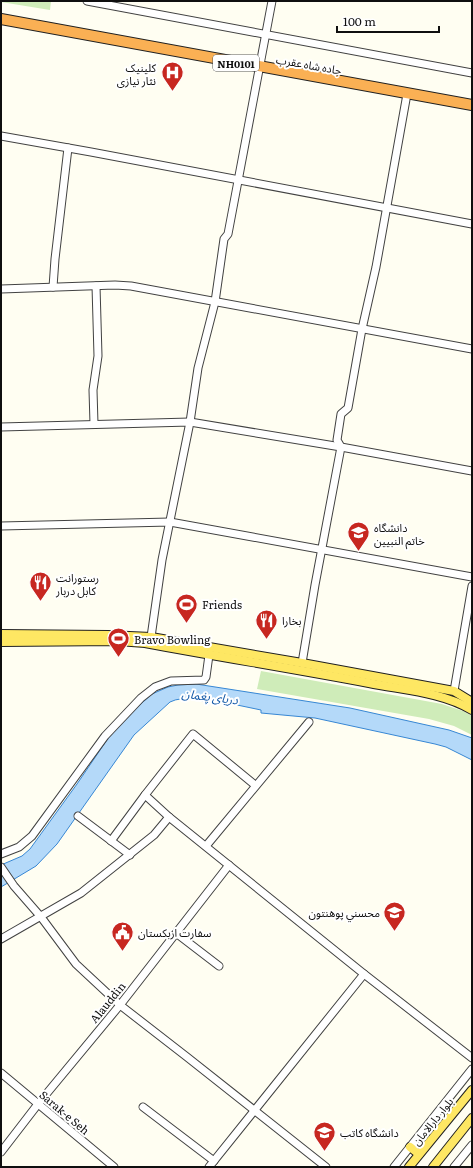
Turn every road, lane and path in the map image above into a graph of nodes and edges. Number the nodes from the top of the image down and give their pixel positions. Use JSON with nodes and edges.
{"nodes":[{"id":1,"x":87,"y":1,"type":"edge"},
{"id":2,"x":272,"y":1,"type":"edge"},
{"id":3,"x":1,"y":19,"type":"edge"},
{"id":4,"x":265,"y":34,"type":"junction"},
{"id":5,"x":259,"y":67,"type":"junction"},
{"id":6,"x":472,"y":72,"type":"edge"},
{"id":7,"x":407,"y":94,"type":"junction"},
{"id":8,"x":472,"y":105,"type":"edge"},
{"id":9,"x":1,"y":136,"type":"edge"},
{"id":10,"x":68,"y":148,"type":"junction"},
{"id":11,"x":238,"y":179,"type":"junction"},
{"id":12,"x":386,"y":207,"type":"junction"},
{"id":13,"x":472,"y":224,"type":"edge"},
{"id":14,"x":96,"y":286,"type":"junction"},
{"id":15,"x":53,"y":287,"type":"junction"},
{"id":16,"x":1,"y":289,"type":"edge"},
{"id":17,"x":215,"y":302,"type":"junction"},
{"id":18,"x":362,"y":329,"type":"junction"},
{"id":19,"x":472,"y":349,"type":"edge"},
{"id":20,"x":190,"y":422,"type":"junction"},
{"id":21,"x":94,"y":424,"type":"junction"},
{"id":22,"x":1,"y":427,"type":"edge"},
{"id":23,"x":341,"y":447,"type":"junction"},
{"id":24,"x":472,"y":471,"type":"edge"},
{"id":25,"x":170,"y":522,"type":"junction"},
{"id":26,"x":1,"y":526,"type":"edge"},
{"id":27,"x":321,"y":550,"type":"junction"},
{"id":28,"x":472,"y":577,"type":"edge"},
{"id":29,"x":472,"y":586,"type":"edge"},
{"id":30,"x":470,"y":608,"type":"edge"},
{"id":31,"x":1,"y":634,"type":"edge"},
{"id":32,"x":151,"y":637,"type":"junction"},
{"id":33,"x":1,"y":642,"type":"edge"},
{"id":34,"x":209,"y":655,"type":"junction"},
{"id":35,"x":264,"y":660,"type":"junction"},
{"id":36,"x":302,"y":663,"type":"junction"},
{"id":37,"x":454,"y":691,"type":"junction"},
{"id":38,"x":472,"y":702,"type":"edge"},
{"id":39,"x":472,"y":710,"type":"edge"},
{"id":40,"x":309,"y":722,"type":"dead end"},
{"id":41,"x":255,"y":785,"type":"junction"},
{"id":42,"x":145,"y":795,"type":"junction"},
{"id":43,"x":78,"y":816,"type":"dead end"},
{"id":44,"x":169,"y":817,"type":"junction"},
{"id":45,"x":111,"y":841,"type":"junction"},
{"id":46,"x":206,"y":846,"type":"junction"},
{"id":47,"x":1,"y":854,"type":"edge"},
{"id":48,"x":130,"y":855,"type":"junction"},
{"id":49,"x":229,"y":865,"type":"junction"},
{"id":50,"x":1,"y":867,"type":"edge"},
{"id":51,"x":41,"y":917,"type":"junction"},
{"id":52,"x":176,"y":933,"type":"junction"},
{"id":53,"x":1,"y":939,"type":"edge"},
{"id":54,"x":219,"y":966,"type":"dead end"},
{"id":55,"x":364,"y":974,"type":"junction"},
{"id":56,"x":120,"y":1005,"type":"junction"},
{"id":57,"x":472,"y":1058,"type":"edge"},
{"id":58,"x":472,"y":1069,"type":"edge"},
{"id":59,"x":1,"y":1074,"type":"edge"},
{"id":60,"x":472,"y":1090,"type":"edge"},
{"id":61,"x":38,"y":1104,"type":"junction"},
{"id":62,"x":142,"y":1107,"type":"dead end"},
{"id":63,"x":254,"y":1110,"type":"junction"},
{"id":64,"x":472,"y":1118,"type":"edge"},
{"id":65,"x":472,"y":1145,"type":"edge"},
{"id":66,"x":410,"y":1147,"type":"junction"},
{"id":67,"x":1,"y":1152,"type":"edge"},
{"id":68,"x":419,"y":1154,"type":"junction"},
{"id":69,"x":214,"y":1160,"type":"junction"},
{"id":70,"x":114,"y":1167,"type":"edge"},
{"id":71,"x":209,"y":1167,"type":"edge"},
{"id":72,"x":326,"y":1167,"type":"edge"},
{"id":73,"x":394,"y":1167,"type":"edge"},
{"id":74,"x":409,"y":1167,"type":"edge"},
{"id":75,"x":433,"y":1167,"type":"edge"},
{"id":76,"x":454,"y":1167,"type":"edge"}],
"edges":[{"from":1,"to":4,"type":"street"},
{"from":2,"to":4,"type":"street"},
{"from":3,"to":5,"type":"highway","name":"جاده شاه عقرب","number":"NH0101"},
{"from":4,"to":5,"type":"street"},
{"from":4,"to":6,"type":"street"},
{"from":5,"to":7,"type":"highway","name":"جاده شاه عقرب","number":"NH0101"},
{"from":5,"to":11,"type":"street"},
{"from":7,"to":8,"type":"highway","name":"جاده شاه عقرب","number":"NH0101"},
{"from":7,"to":12,"type":"street"},
{"from":9,"to":10,"type":"street"},
{"from":10,"to":11,"type":"street"},
{"from":10,"to":15,"type":"street"},
{"from":11,"to":12,"type":"street"},
{"from":11,"to":17,"type":"street"},
{"from":12,"to":13,"type":"street"},
{"from":12,"to":18,"type":"street"},
{"from":14,"to":15,"type":"street"},
{"from":14,"to":17,"type":"street"},
{"from":14,"to":21,"type":"street"},
{"from":15,"to":16,"type":"street"},
{"from":17,"to":18,"type":"street"},
{"from":17,"to":20,"type":"street"},
{"from":18,"to":19,"type":"street"},
{"from":18,"to":23,"type":"street"},
{"from":20,"to":21,"type":"street"},
{"from":20,"to":23,"type":"street"},
{"from":20,"to":25,"type":"street"},
{"from":21,"to":22,"type":"street"},
{"from":23,"to":24,"type":"street"},
{"from":23,"to":27,"type":"street"},
{"from":25,"to":26,"type":"street"},
{"from":25,"to":27,"type":"street"},
{"from":25,"to":32,"type":"street"},
{"from":27,"to":28,"type":"street"},
{"from":27,"to":36,"type":"street"},
{"from":29,"to":30,"type":"street"},
{"from":30,"to":37,"type":"street"},
{"from":31,"to":32,"type":"main road"},
{"from":32,"to":35,"type":"main road"},
{"from":33,"to":34,"type":"main road"},
{"from":34,"to":35,"type":"main road"},
{"from":34,"to":47,"type":"street"},
{"from":35,"to":36,"type":"main road"},
{"from":35,"to":39,"type":"main road"},
{"from":36,"to":37,"type":"main road"},
{"from":37,"to":38,"type":"main road"},
{"from":40,"to":41,"type":"street"},
{"from":41,"to":42,"type":"street"},
{"from":41,"to":46,"type":"street"},
{"from":42,"to":44,"type":"street"},
{"from":42,"to":45,"type":"street"},
{"from":43,"to":45,"type":"street"},
{"from":44,"to":46,"type":"street"},
{"from":44,"to":48,"type":"street"},
{"from":45,"to":48,"type":"street"},
{"from":46,"to":49,"type":"street"},
{"from":48,"to":51,"type":"street"},
{"from":49,"to":52,"type":"street","name":"Alauddin"},
{"from":49,"to":55,"type":"street"},
{"from":50,"to":51,"type":"street"},
{"from":51,"to":53,"type":"street"},
{"from":51,"to":56,"type":"street"},
{"from":52,"to":54,"type":"street"},
{"from":52,"to":56,"type":"street","name":"Alauddin"},
{"from":55,"to":57,"type":"street"},
{"from":55,"to":63,"type":"street"},
{"from":56,"to":61,"type":"street","name":"Alauddin"},
{"from":56,"to":63,"type":"street"},
{"from":58,"to":66,"type":"street"},
{"from":59,"to":61,"type":"street","name":"Sarak-e Seh"},
{"from":60,"to":68,"type":"main road","name":"بلوار دارالامان"},
{"from":61,"to":67,"type":"street","name":"Alauddin"},
{"from":61,"to":70,"type":"street","name":"Sarak-e Seh"},
{"from":62,"to":69,"type":"street"},
{"from":63,"to":69,"type":"street"},
{"from":63,"to":72,"type":"street"},
{"from":64,"to":75,"type":"main road"},
{"from":65,"to":76,"type":"street"},
{"from":66,"to":68,"type":"main road"},
{"from":66,"to":73,"type":"street"},
{"from":68,"to":74,"type":"main road","name":"بلوار دارالامان"},
{"from":69,"to":71,"type":"street"}]}
